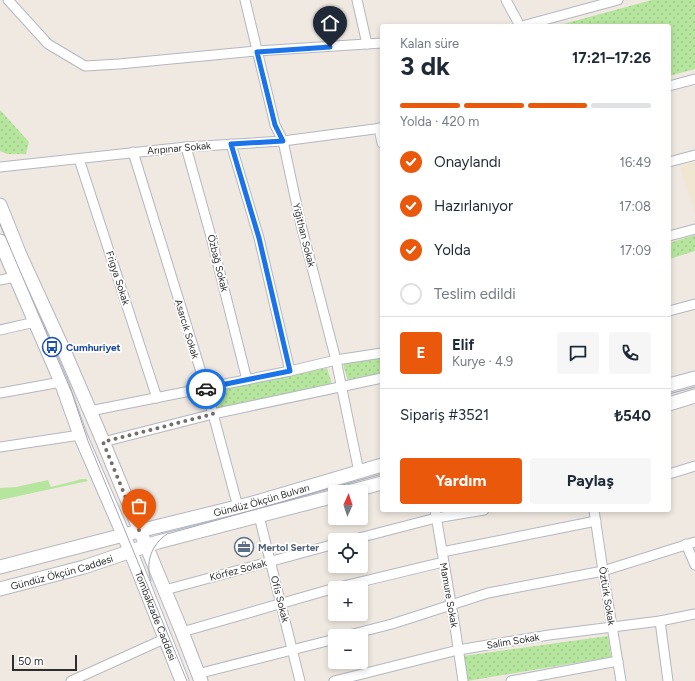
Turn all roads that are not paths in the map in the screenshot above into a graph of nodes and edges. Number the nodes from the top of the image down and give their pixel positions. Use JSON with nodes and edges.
{"nodes":[{"id":1,"x":8,"y":0,"type":"edge"},
{"id":2,"x":245,"y":0,"type":"edge"},
{"id":3,"x":357,"y":0,"type":"edge"},
{"id":4,"x":506,"y":0,"type":"edge"},
{"id":5,"x":618,"y":0,"type":"edge"},
{"id":6,"x":520,"y":24,"type":"edge"},
{"id":7,"x":528,"y":24,"type":"edge"},
{"id":8,"x":380,"y":43,"type":"edge"},
{"id":9,"x":367,"y":44,"type":"junction"},
{"id":10,"x":257,"y":52,"type":"junction"},
{"id":11,"x":695,"y":79,"type":"edge"},
{"id":12,"x":671,"y":85,"type":"edge"},
{"id":13,"x":380,"y":128,"type":"edge"},
{"id":14,"x":283,"y":141,"type":"junction"},
{"id":15,"x":231,"y":144,"type":"junction"},
{"id":16,"x":186,"y":147,"type":"junction"},
{"id":17,"x":133,"y":152,"type":"junction"},
{"id":18,"x":695,"y":155,"type":"edge"},
{"id":19,"x":79,"y":159,"type":"junction"},
{"id":20,"x":671,"y":161,"type":"edge"},
{"id":21,"x":0,"y":166,"type":"edge"},
{"id":22,"x":0,"y":205,"type":"edge"},
{"id":23,"x":695,"y":229,"type":"edge"},
{"id":24,"x":671,"y":235,"type":"edge"},
{"id":25,"x":0,"y":241,"type":"edge"},
{"id":26,"x":15,"y":277,"type":"junction"},
{"id":27,"x":0,"y":280,"type":"edge"},
{"id":28,"x":695,"y":304,"type":"edge"},
{"id":29,"x":671,"y":310,"type":"edge"},
{"id":30,"x":35,"y":322,"type":"junction"},
{"id":31,"x":0,"y":330,"type":"edge"},
{"id":32,"x":380,"y":353,"type":"edge"},
{"id":33,"x":336,"y":360,"type":"junction"},
{"id":34,"x":290,"y":371,"type":"junction"},
{"id":35,"x":380,"y":378,"type":"edge"},
{"id":36,"x":695,"y":378,"type":"edge"},
{"id":37,"x":247,"y":380,"type":"junction"},
{"id":38,"x":61,"y":382,"type":"junction"},
{"id":39,"x":671,"y":384,"type":"edge"},
{"id":40,"x":342,"y":387,"type":"junction"},
{"id":41,"x":206,"y":388,"type":"junction"},
{"id":42,"x":0,"y":393,"type":"edge"},
{"id":43,"x":695,"y":396,"type":"edge"},
{"id":44,"x":157,"y":398,"type":"junction"},
{"id":45,"x":671,"y":403,"type":"edge"},
{"id":46,"x":90,"y":411,"type":"junction"},
{"id":47,"x":213,"y":414,"type":"junction"},
{"id":48,"x":80,"y":435,"type":"junction"},
{"id":49,"x":103,"y":442,"type":"junction"},
{"id":50,"x":0,"y":446,"type":"edge"},
{"id":51,"x":380,"y":466,"type":"edge"},
{"id":52,"x":695,"y":466,"type":"edge"},
{"id":53,"x":359,"y":472,"type":"junction"},
{"id":54,"x":671,"y":473,"type":"edge"},
{"id":55,"x":380,"y":484,"type":"edge"},
{"id":56,"x":368,"y":487,"type":"edge"},
{"id":57,"x":328,"y":498,"type":"edge"},
{"id":58,"x":238,"y":507,"type":"junction"},
{"id":59,"x":460,"y":512,"type":"edge"},
{"id":60,"x":594,"y":512,"type":"edge"},
{"id":61,"x":435,"y":514,"type":"edge"},
{"id":62,"x":259,"y":516,"type":"junction"},
{"id":63,"x":596,"y":522,"type":"junction"},
{"id":64,"x":139,"y":530,"type":"junction"},
{"id":65,"x":368,"y":535,"type":"edge"},
{"id":66,"x":123,"y":536,"type":"junction"},
{"id":67,"x":691,"y":543,"type":"edge"},
{"id":68,"x":146,"y":546,"type":"junction"},
{"id":69,"x":328,"y":546,"type":"edge"},
{"id":70,"x":130,"y":550,"type":"junction"},
{"id":71,"x":442,"y":552,"type":"junction"},
{"id":72,"x":271,"y":561,"type":"junction"},
{"id":73,"x":443,"y":562,"type":"junction"},
{"id":74,"x":695,"y":565,"type":"edge"},
{"id":75,"x":0,"y":567,"type":"edge"},
{"id":76,"x":603,"y":571,"type":"junction"},
{"id":77,"x":364,"y":581,"type":"edge"},
{"id":78,"x":162,"y":584,"type":"junction"},
{"id":79,"x":0,"y":590,"type":"edge"},
{"id":80,"x":328,"y":590,"type":"edge"},
{"id":81,"x":281,"y":604,"type":"junction"},
{"id":82,"x":451,"y":604,"type":"junction"},
{"id":83,"x":695,"y":614,"type":"edge"},
{"id":84,"x":660,"y":620,"type":"junction"},
{"id":85,"x":612,"y":626,"type":"junction"},
{"id":86,"x":368,"y":630,"type":"edge"},
{"id":87,"x":182,"y":632,"type":"junction"},
{"id":88,"x":164,"y":638,"type":"junction"},
{"id":89,"x":328,"y":641,"type":"edge"},
{"id":90,"x":293,"y":650,"type":"junction"},
{"id":91,"x":458,"y":650,"type":"junction"},
{"id":92,"x":618,"y":661,"type":"junction"},
{"id":93,"x":199,"y":677,"type":"edge"},
{"id":94,"x":71,"y":681,"type":"edge"},
{"id":95,"x":181,"y":681,"type":"edge"},
{"id":96,"x":300,"y":681,"type":"edge"},
{"id":97,"x":334,"y":681,"type":"edge"},
{"id":98,"x":463,"y":681,"type":"edge"},
{"id":99,"x":511,"y":681,"type":"edge"},
{"id":100,"x":621,"y":681,"type":"edge"},
{"id":101,"x":668,"y":681,"type":"edge"}],
"edges":[{"from":1,"to":10,"type":"street"},
{"from":2,"to":10,"type":"street","name":"Yiğithan Sokak"},
{"from":3,"to":9,"type":"street"},
{"from":4,"to":6,"type":"street"},
{"from":5,"to":7,"type":"street"},
{"from":8,"to":9,"type":"street"},
{"from":9,"to":10,"type":"street"},
{"from":10,"to":14,"type":"street","name":"Yiğithan Sokak"},
{"from":11,"to":12,"type":"street"},
{"from":13,"to":14,"type":"street","name":"Arıpınar Sokak"},
{"from":14,"to":15,"type":"street","name":"Arıpınar Sokak"},
{"from":14,"to":33,"type":"street","name":"Yiğithan Sokak"},
{"from":15,"to":16,"type":"street","name":"Arıpınar Sokak"},
{"from":15,"to":34,"type":"street"},
{"from":16,"to":17,"type":"street","name":"Arıpınar Sokak"},
{"from":16,"to":37,"type":"street","name":"Özbağ Sokak"},
{"from":17,"to":19,"type":"street","name":"Arıpınar Sokak"},
{"from":17,"to":41,"type":"street","name":"Asarcık Sokak"},
{"from":18,"to":20,"type":"street"},
{"from":19,"to":21,"type":"street","name":"Arıpınar Sokak"},
{"from":19,"to":44,"type":"street","name":"Frigya Sokak"},
{"from":22,"to":46,"type":"main road","name":"Tombakzade Caddesi"},
{"from":23,"to":24,"type":"street"},
{"from":25,"to":26,"type":"main road","name":"Tombakzade Caddesi"},
{"from":26,"to":27,"type":"street"},
{"from":26,"to":30,"type":"main road","name":"Tombakzade Caddesi"},
{"from":28,"to":29,"type":"street"},
{"from":30,"to":31,"type":"street"},
{"from":30,"to":38,"type":"main road","name":"Tombakzade Caddesi"},
{"from":32,"to":33,"type":"street"},
{"from":33,"to":34,"type":"street"},
{"from":33,"to":40,"type":"street","name":"Yiğithan Sokak"},
{"from":34,"to":37,"type":"street"},
{"from":35,"to":40,"type":"street"},
{"from":36,"to":39,"type":"main road"},
{"from":37,"to":41,"type":"street"},
{"from":38,"to":42,"type":"street"},
{"from":38,"to":48,"type":"main road","name":"Tombakzade Caddesi"},
{"from":40,"to":47,"type":"street"},
{"from":40,"to":53,"type":"street","name":"Yiğithan Sokak"},
{"from":41,"to":44,"type":"street"},
{"from":41,"to":47,"type":"street","name":"Asarcık Sokak"},
{"from":43,"to":45,"type":"main road"},
{"from":44,"to":46,"type":"street"},
{"from":46,"to":49,"type":"main road","name":"Tombakzade Caddesi"},
{"from":47,"to":49,"type":"street"},
{"from":47,"to":58,"type":"street","name":"Asarcık Sokak"},
{"from":48,"to":50,"type":"street"},
{"from":48,"to":66,"type":"main road","name":"Tombakzade Caddesi"},
{"from":49,"to":64,"type":"main road","name":"Tombakzade Caddesi"},
{"from":51,"to":53,"type":"main road","name":"Gündüz Ökçün Bulvarı"},
{"from":52,"to":54,"type":"street"},
{"from":53,"to":58,"type":"main road","name":"Gündüz Ökçün Bulvarı"},
{"from":55,"to":56,"type":"main road"},
{"from":57,"to":62,"type":"main road","name":"Gündüz Ökçün Bulvarı"},
{"from":58,"to":64,"type":"main road","name":"Gündüz Ökçün Bulvarı"},
{"from":59,"to":61,"type":"street"},
{"from":60,"to":63,"type":"street","name":"Öztürk Sokak"},
{"from":61,"to":65,"type":"street"},
{"from":61,"to":71,"type":"street","name":"Mamure Sokak"},
{"from":62,"to":68,"type":"main road","name":"Gündüz Ökçün Bulvarı"},
{"from":62,"to":72,"type":"street","name":"Ofis Sokak"},
{"from":63,"to":71,"type":"street"},
{"from":63,"to":76,"type":"street","name":"Öztürk Sokak"},
{"from":64,"to":66,"type":"main road","name":"Gündüz Ökçün Caddesi"},
{"from":64,"to":68,"type":"main road","name":"Tombakzade Caddesi"},
{"from":66,"to":70,"type":"main road","name":"Tombakzade Caddesi"},
{"from":66,"to":75,"type":"main road","name":"Gündüz Ökçün Caddesi"},
{"from":67,"to":74,"type":"street"},
{"from":67,"to":76,"type":"street"},
{"from":68,"to":70,"type":"main road","name":"Gündüz Ökçün Caddesi"},
{"from":68,"to":78,"type":"main road","name":"Tombakzade Caddesi"},
{"from":69,"to":72,"type":"street","name":"Körfez Sokak"},
{"from":70,"to":79,"type":"main road","name":"Gündüz Ökçün Caddesi"},
{"from":70,"to":88,"type":"main road","name":"Tombakzade Caddesi"},
{"from":71,"to":73,"type":"street","name":"Mamure Sokak"},
{"from":72,"to":78,"type":"street","name":"Körfez Sokak"},
{"from":72,"to":81,"type":"street","name":"Ofis Sokak"},
{"from":73,"to":77,"type":"street"},
{"from":73,"to":82,"type":"street","name":"Mamure Sokak"},
{"from":76,"to":82,"type":"street"},
{"from":76,"to":85,"type":"street","name":"Öztürk Sokak"},
{"from":78,"to":87,"type":"main road","name":"Tombakzade Caddesi"},
{"from":80,"to":81,"type":"street"},
{"from":81,"to":87,"type":"street"},
{"from":81,"to":90,"type":"street","name":"Ofis Sokak"},
{"from":82,"to":86,"type":"street"},
{"from":82,"to":91,"type":"street","name":"Mamure Sokak"},
{"from":83,"to":84,"type":"street","name":"Salim Sokak"},
{"from":84,"to":85,"type":"street","name":"Salim Sokak"},
{"from":84,"to":101,"type":"street"},
{"from":85,"to":91,"type":"street","name":"Salim Sokak"},
{"from":85,"to":92,"type":"street","name":"Öztürk Sokak"},
{"from":87,"to":93,"type":"main road","name":"Tombakzade Caddesi"},
{"from":88,"to":94,"type":"street"},
{"from":88,"to":95,"type":"main road","name":"Tombakzade Caddesi"},
{"from":89,"to":90,"type":"street"},
{"from":90,"to":93,"type":"street"},
{"from":90,"to":96,"type":"street","name":"Ofis Sokak"},
{"from":91,"to":97,"type":"street","name":"Salim Sokak"},
{"from":91,"to":98,"type":"street","name":"Mamure Sokak"},
{"from":92,"to":99,"type":"street"},
{"from":92,"to":100,"type":"street","name":"Öztürk Sokak"}]}
